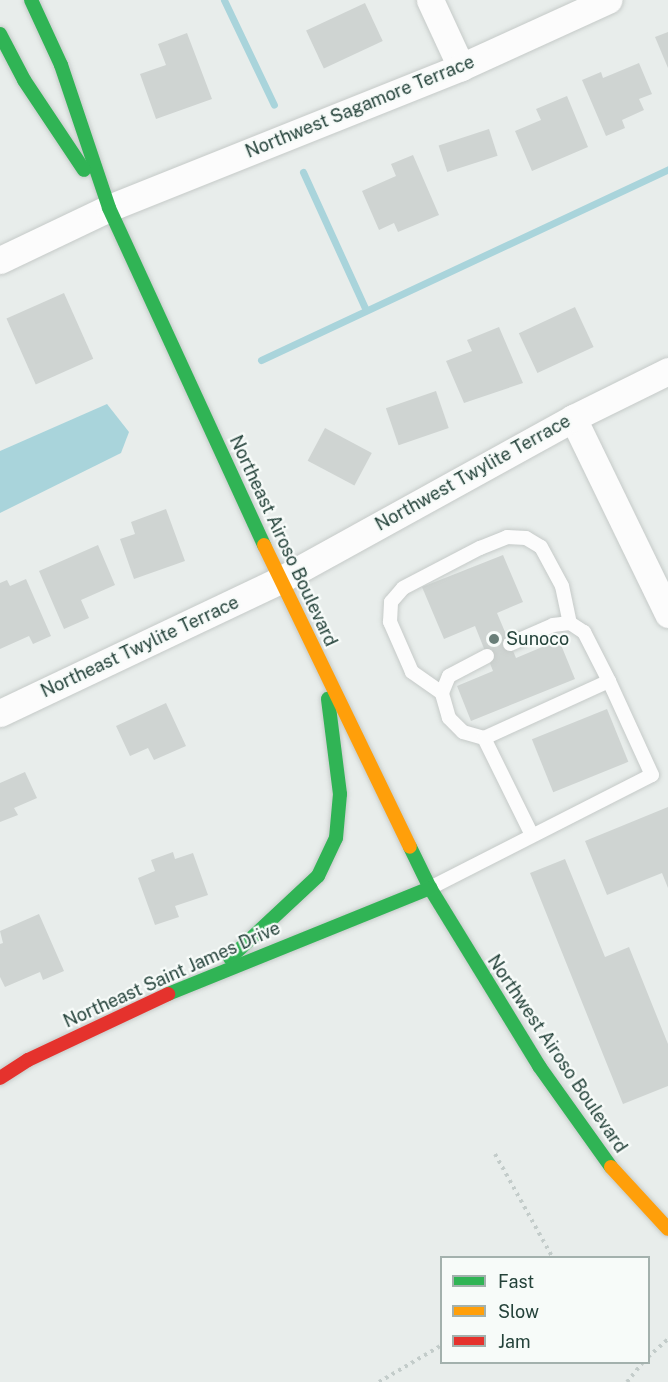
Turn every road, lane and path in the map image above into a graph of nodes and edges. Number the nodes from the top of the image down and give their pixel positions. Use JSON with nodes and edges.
{"nodes":[{"id":1,"x":31,"y":0,"type":"edge"},
{"id":2,"x":430,"y":0,"type":"edge"},
{"id":3,"x":608,"y":0,"type":"edge"},
{"id":4,"x":0,"y":34,"type":"edge"},
{"id":5,"x":461,"y":67,"type":"junction"},
{"id":6,"x":109,"y":208,"type":"junction"},
{"id":7,"x":0,"y":260,"type":"edge"},
{"id":8,"x":668,"y":371,"type":"edge"},
{"id":9,"x":573,"y":418,"type":"junction"},
{"id":10,"x":280,"y":580,"type":"junction"},
{"id":11,"x":668,"y":614,"type":"edge"},
{"id":12,"x":570,"y":623,"type":"junction"},
{"id":13,"x":510,"y":644,"type":"dead end"},
{"id":14,"x":487,"y":656,"type":"dead end"},
{"id":15,"x":325,"y":673,"type":"junction"},
{"id":16,"x":609,"y":681,"type":"junction"},
{"id":17,"x":442,"y":693,"type":"junction"},
{"id":18,"x":0,"y":713,"type":"edge"},
{"id":19,"x":484,"y":738,"type":"junction"},
{"id":20,"x":532,"y":835,"type":"junction"},
{"id":21,"x":430,"y":888,"type":"junction"},
{"id":22,"x":214,"y":972,"type":"junction"},
{"id":23,"x":0,"y":1078,"type":"edge"},
{"id":24,"x":495,"y":1154,"type":"dead end"},
{"id":25,"x":668,"y":1229,"type":"edge"},
{"id":26,"x":552,"y":1256,"type":"edge"},
{"id":27,"x":668,"y":1338,"type":"edge"},
{"id":28,"x":440,"y":1346,"type":"edge"},
{"id":29,"x":650,"y":1353,"type":"edge"},
{"id":30,"x":641,"y":1364,"type":"edge"},
{"id":31,"x":380,"y":1382,"type":"edge"},
{"id":32,"x":627,"y":1382,"type":"edge"}],
"edges":[{"from":1,"to":6,"type":"main road","name":"Northeast Airoso Boulevard"},
{"from":2,"to":5,"type":"street"},
{"from":3,"to":5,"type":"street","name":"Northwest Sagamore Terrace"},
{"from":4,"to":6,"type":"main road","name":"Northeast Airoso Boulevard"},
{"from":5,"to":6,"type":"street","name":"Northwest Sagamore Terrace"},
{"from":6,"to":7,"type":"street","name":"Northwest Sagamore Terrace"},
{"from":6,"to":10,"type":"main road","name":"Northeast Airoso Boulevard"},
{"from":8,"to":9,"type":"street","name":"Northwest Twylite Terrace"},
{"from":9,"to":10,"type":"street","name":"Northwest Twylite Terrace"},
{"from":9,"to":11,"type":"street"},
{"from":10,"to":15,"type":"main road","name":"Northeast Airoso Boulevard"},
{"from":10,"to":18,"type":"street","name":"Northeast Twylite Terrace"},
{"from":12,"to":13,"type":"lane"},
{"from":12,"to":16,"type":"lane"},
{"from":12,"to":17,"type":"lane"},
{"from":14,"to":17,"type":"lane"},
{"from":15,"to":21,"type":"main road","name":"Northeast Airoso Boulevard"},
{"from":15,"to":22,"type":"main road"},
{"from":16,"to":19,"type":"lane"},
{"from":16,"to":20,"type":"lane"},
{"from":17,"to":19,"type":"lane"},
{"from":19,"to":20,"type":"lane"},
{"from":20,"to":21,"type":"lane"},
{"from":21,"to":22,"type":"main road","name":"Northeast Saint James Drive"},
{"from":21,"to":25,"type":"main road","name":"Northwest Airoso Boulevard"},
{"from":22,"to":23,"type":"main road","name":"Northeast Saint James Drive"},
{"from":24,"to":26,"type":"path"},
{"from":27,"to":29,"type":"path"},
{"from":28,"to":31,"type":"path"},
{"from":30,"to":32,"type":"path"}]}
